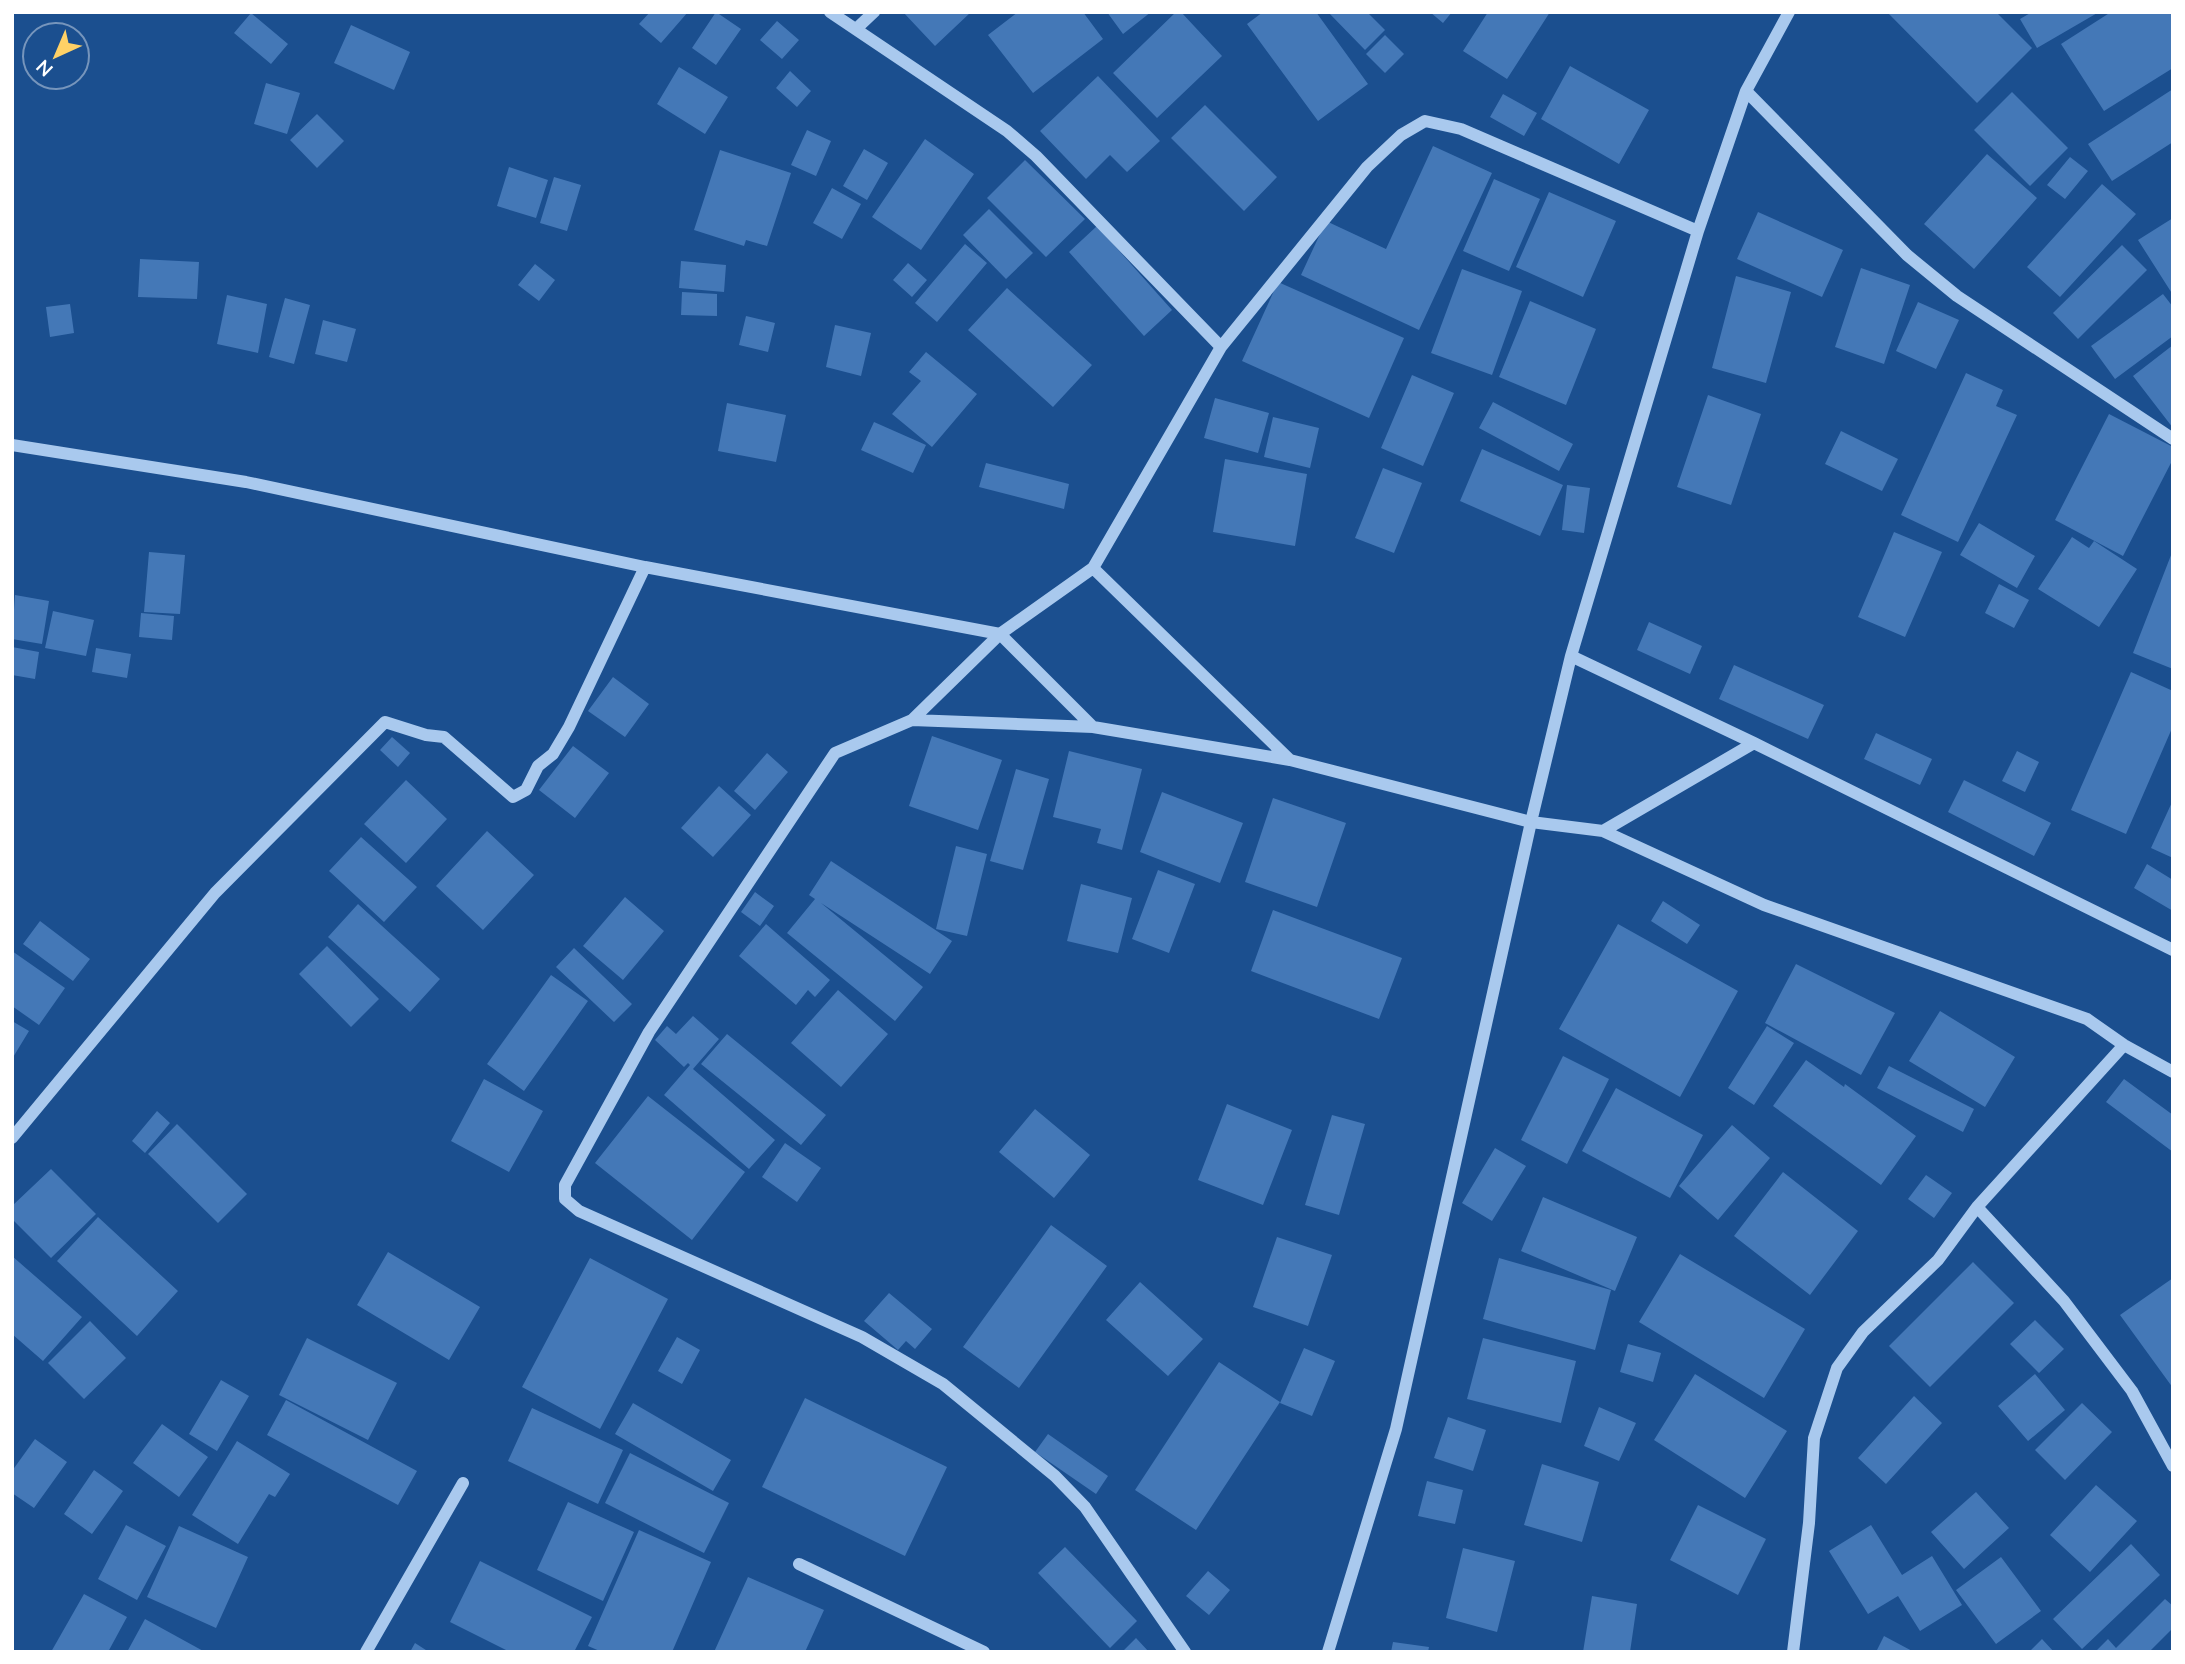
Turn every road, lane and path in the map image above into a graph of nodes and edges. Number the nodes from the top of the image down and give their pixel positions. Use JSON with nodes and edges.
{"nodes":[{"id":1,"x":830,"y":12,"type":"edge"},
{"id":2,"x":874,"y":12,"type":"edge"},
{"id":3,"x":1789,"y":12,"type":"edge"},
{"id":4,"x":856,"y":29,"type":"junction"},
{"id":5,"x":1746,"y":91,"type":"junction"},
{"id":6,"x":1698,"y":232,"type":"junction"},
{"id":7,"x":1221,"y":347,"type":"junction"},
{"id":8,"x":2173,"y":439,"type":"edge"},
{"id":9,"x":12,"y":445,"type":"edge"},
{"id":10,"x":646,"y":567,"type":"junction"},
{"id":11,"x":1093,"y":568,"type":"junction"},
{"id":12,"x":1000,"y":634,"type":"junction"},
{"id":13,"x":1571,"y":656,"type":"junction"},
{"id":14,"x":912,"y":720,"type":"junction"},
{"id":15,"x":1093,"y":727,"type":"junction"},
{"id":16,"x":1754,"y":743,"type":"junction"},
{"id":17,"x":1290,"y":760,"type":"junction"},
{"id":18,"x":1531,"y":822,"type":"junction"},
{"id":19,"x":1603,"y":831,"type":"junction"},
{"id":20,"x":2173,"y":950,"type":"edge"},
{"id":21,"x":2124,"y":1045,"type":"junction"},
{"id":22,"x":2173,"y":1072,"type":"edge"},
{"id":23,"x":12,"y":1138,"type":"edge"},
{"id":24,"x":1977,"y":1207,"type":"junction"},
{"id":25,"x":2173,"y":1466,"type":"edge"},
{"id":26,"x":463,"y":1483,"type":"dead end"},
{"id":27,"x":799,"y":1564,"type":"dead end"},
{"id":28,"x":366,"y":1652,"type":"edge"},
{"id":29,"x":984,"y":1652,"type":"edge"},
{"id":30,"x":1185,"y":1652,"type":"edge"},
{"id":31,"x":1328,"y":1652,"type":"edge"},
{"id":32,"x":1793,"y":1652,"type":"edge"}],
"edges":[{"from":1,"to":4,"type":"street"},
{"from":2,"to":4,"type":"street"},
{"from":3,"to":5,"type":"street"},
{"from":4,"to":7,"type":"street"},
{"from":5,"to":6,"type":"street"},
{"from":5,"to":8,"type":"street"},
{"from":6,"to":7,"type":"street"},
{"from":6,"to":13,"type":"street"},
{"from":7,"to":11,"type":"street"},
{"from":9,"to":10,"type":"street"},
{"from":10,"to":12,"type":"street"},
{"from":10,"to":23,"type":"street"},
{"from":11,"to":12,"type":"street"},
{"from":11,"to":17,"type":"street"},
{"from":12,"to":14,"type":"street"},
{"from":12,"to":15,"type":"street"},
{"from":13,"to":16,"type":"street"},
{"from":13,"to":18,"type":"street"},
{"from":14,"to":15,"type":"street"},
{"from":14,"to":30,"type":"street"},
{"from":15,"to":17,"type":"street"},
{"from":16,"to":19,"type":"street"},
{"from":16,"to":20,"type":"street"},
{"from":17,"to":18,"type":"street"},
{"from":18,"to":19,"type":"street"},
{"from":18,"to":31,"type":"street"},
{"from":19,"to":21,"type":"street"},
{"from":21,"to":22,"type":"street"},
{"from":21,"to":24,"type":"street"},
{"from":24,"to":25,"type":"street"},
{"from":24,"to":32,"type":"street"},
{"from":26,"to":28,"type":"street"},
{"from":27,"to":29,"type":"street"}]}
